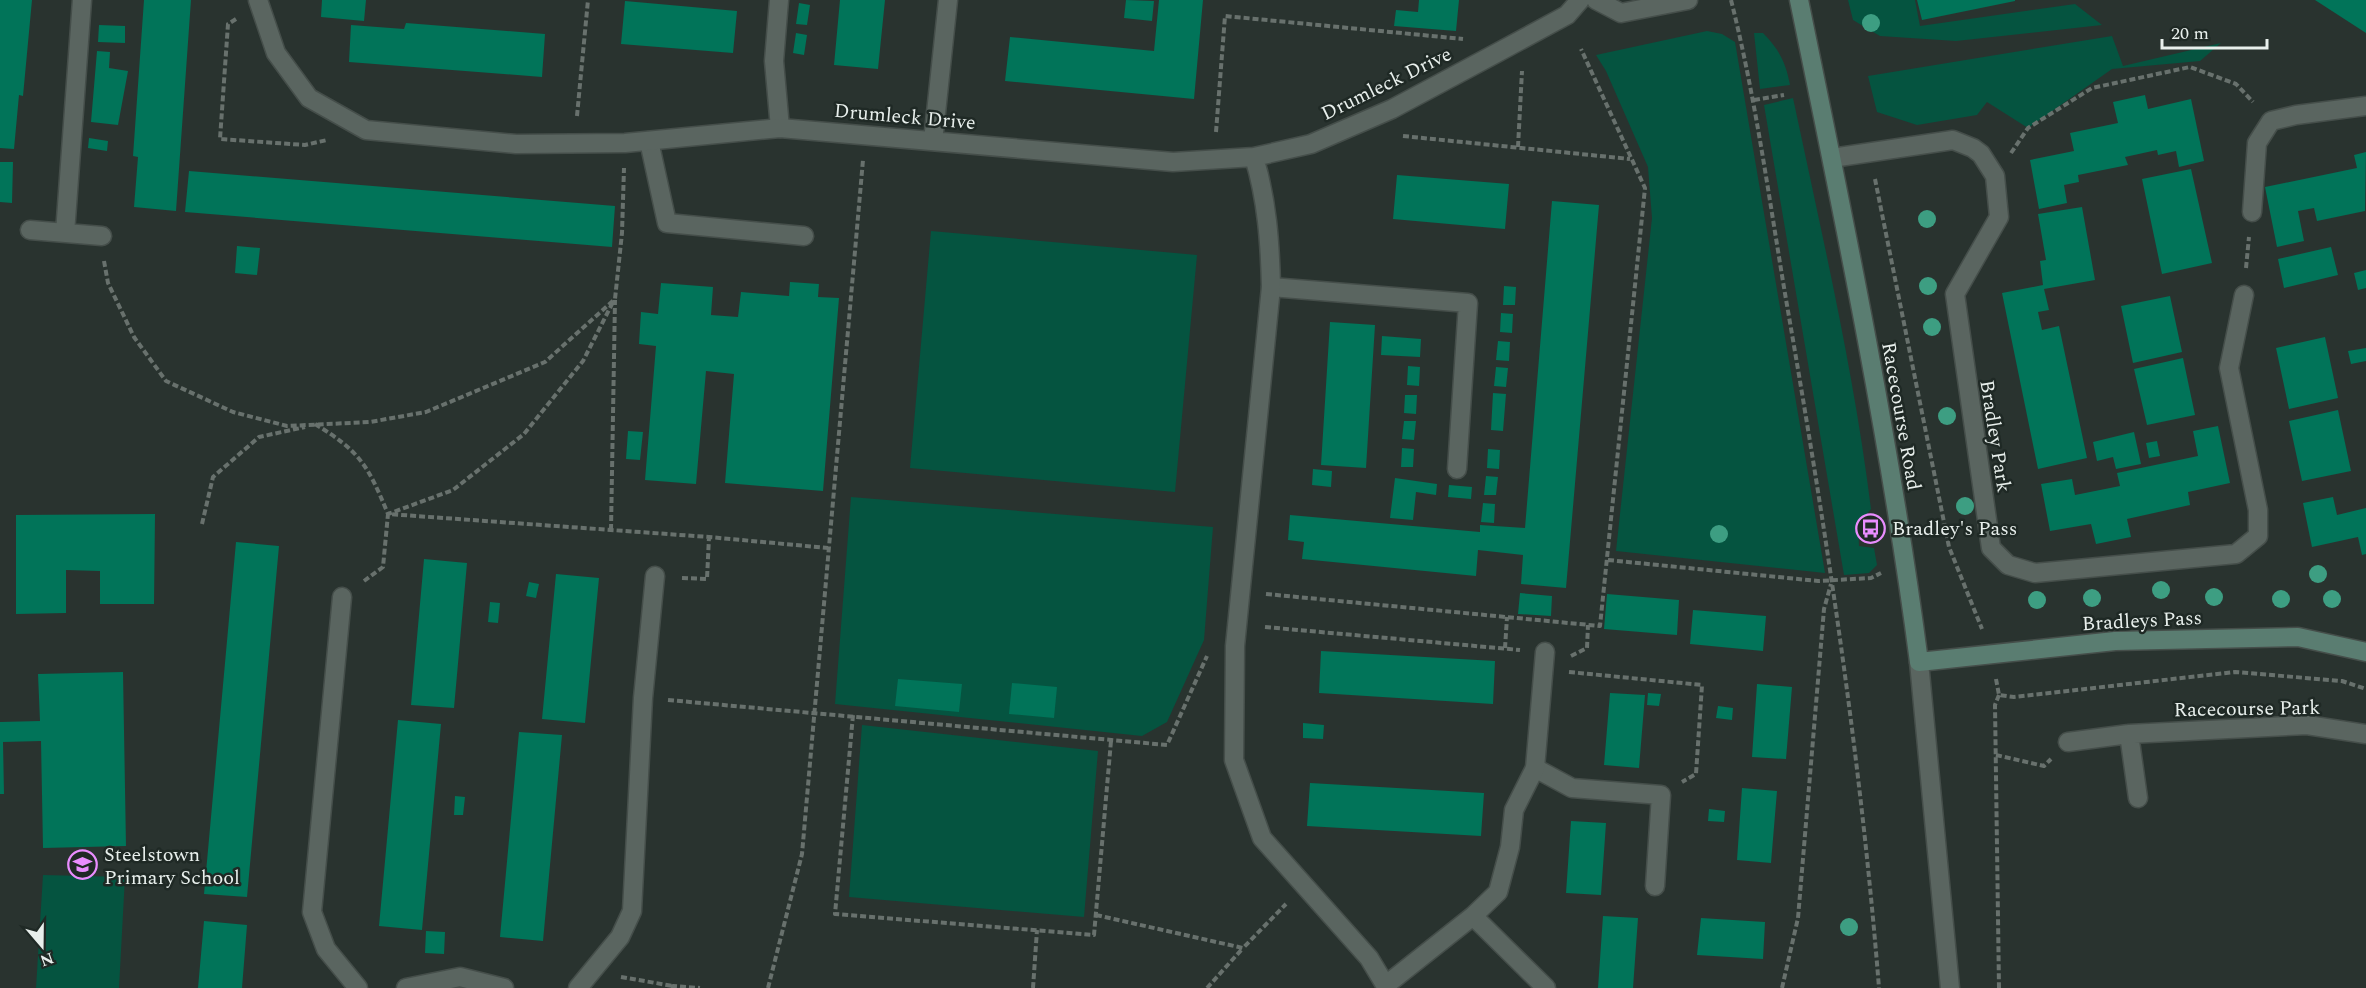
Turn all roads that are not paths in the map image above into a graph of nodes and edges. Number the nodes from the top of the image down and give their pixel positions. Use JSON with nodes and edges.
{"nodes":[{"id":1,"x":82,"y":0,"type":"edge"},
{"id":2,"x":778,"y":0,"type":"edge"},
{"id":3,"x":948,"y":0,"type":"edge"},
{"id":4,"x":1580,"y":0,"type":"edge"},
{"id":5,"x":1596,"y":0,"type":"edge"},
{"id":6,"x":1688,"y":0,"type":"edge"},
{"id":7,"x":1799,"y":0,"type":"edge"},
{"id":8,"x":258,"y":2,"type":"edge"},
{"id":9,"x":2366,"y":106,"type":"edge"},
{"id":10,"x":780,"y":128,"type":"junction"},
{"id":11,"x":649,"y":141,"type":"junction"},
{"id":12,"x":933,"y":141,"type":"junction"},
{"id":13,"x":1254,"y":157,"type":"junction"},
{"id":14,"x":1832,"y":158,"type":"junction"},
{"id":15,"x":2252,"y":212,"type":"road end"},
{"id":16,"x":30,"y":230,"type":"dead end"},
{"id":17,"x":65,"y":233,"type":"junction"},
{"id":18,"x":102,"y":236,"type":"road end"},
{"id":19,"x":804,"y":236,"type":"dead end"},
{"id":20,"x":1271,"y":287,"type":"junction"},
{"id":21,"x":2244,"y":295,"type":"road end"},
{"id":22,"x":1457,"y":469,"type":"dead end"},
{"id":23,"x":655,"y":576,"type":"road end"},
{"id":24,"x":342,"y":597,"type":"road end"},
{"id":25,"x":2366,"y":652,"type":"edge"},
{"id":26,"x":1544,"y":661,"type":"road end"},
{"id":27,"x":1919,"y":662,"type":"junction"},
{"id":28,"x":2130,"y":734,"type":"junction"},
{"id":29,"x":2366,"y":734,"type":"edge"},
{"id":30,"x":2068,"y":742,"type":"road end"},
{"id":31,"x":1535,"y":768,"type":"junction"},
{"id":32,"x":2138,"y":798,"type":"dead end"},
{"id":33,"x":1655,"y":886,"type":"dead end"},
{"id":34,"x":1473,"y":916,"type":"junction"},
{"id":35,"x":1387,"y":986,"type":"edge"},
{"id":36,"x":358,"y":988,"type":"edge"},
{"id":37,"x":406,"y":988,"type":"edge"},
{"id":38,"x":504,"y":988,"type":"edge"},
{"id":39,"x":578,"y":988,"type":"edge"},
{"id":40,"x":1546,"y":988,"type":"edge"},
{"id":41,"x":1950,"y":988,"type":"edge"}],
"edges":[{"from":1,"to":17,"type":"street"},
{"from":2,"to":10,"type":"street"},
{"from":3,"to":12,"type":"street"},
{"from":4,"to":13,"type":"street","name":"Drumleck Drive"},
{"from":5,"to":6,"type":"street"},
{"from":7,"to":14,"type":"main road","name":"Racecourse Road"},
{"from":8,"to":11,"type":"street","name":"Drumleck Drive"},
{"from":9,"to":15,"type":"street"},
{"from":10,"to":11,"type":"street","name":"Drumleck Drive"},
{"from":10,"to":12,"type":"street","name":"Drumleck Drive"},
{"from":11,"to":19,"type":"street"},
{"from":12,"to":13,"type":"street","name":"Drumleck Drive"},
{"from":13,"to":20,"type":"street"},
{"from":14,"to":21,"type":"street","name":"Bradley Park"},
{"from":14,"to":27,"type":"main road","name":"Racecourse Road"},
{"from":16,"to":17,"type":"street"},
{"from":17,"to":18,"type":"street"},
{"from":20,"to":22,"type":"street"},
{"from":20,"to":35,"type":"street"},
{"from":23,"to":39,"type":"street"},
{"from":24,"to":36,"type":"street"},
{"from":25,"to":27,"type":"main road","name":"Bradleys Pass"},
{"from":26,"to":31,"type":"street"},
{"from":27,"to":41,"type":"street","name":"Racecourse Road"},
{"from":28,"to":29,"type":"street","name":"Racecourse Park"},
{"from":28,"to":30,"type":"street","name":"Racecourse Park"},
{"from":28,"to":32,"type":"street"},
{"from":31,"to":33,"type":"street"},
{"from":31,"to":34,"type":"street"},
{"from":34,"to":35,"type":"street"},
{"from":34,"to":40,"type":"street"},
{"from":37,"to":38,"type":"street"}]}
